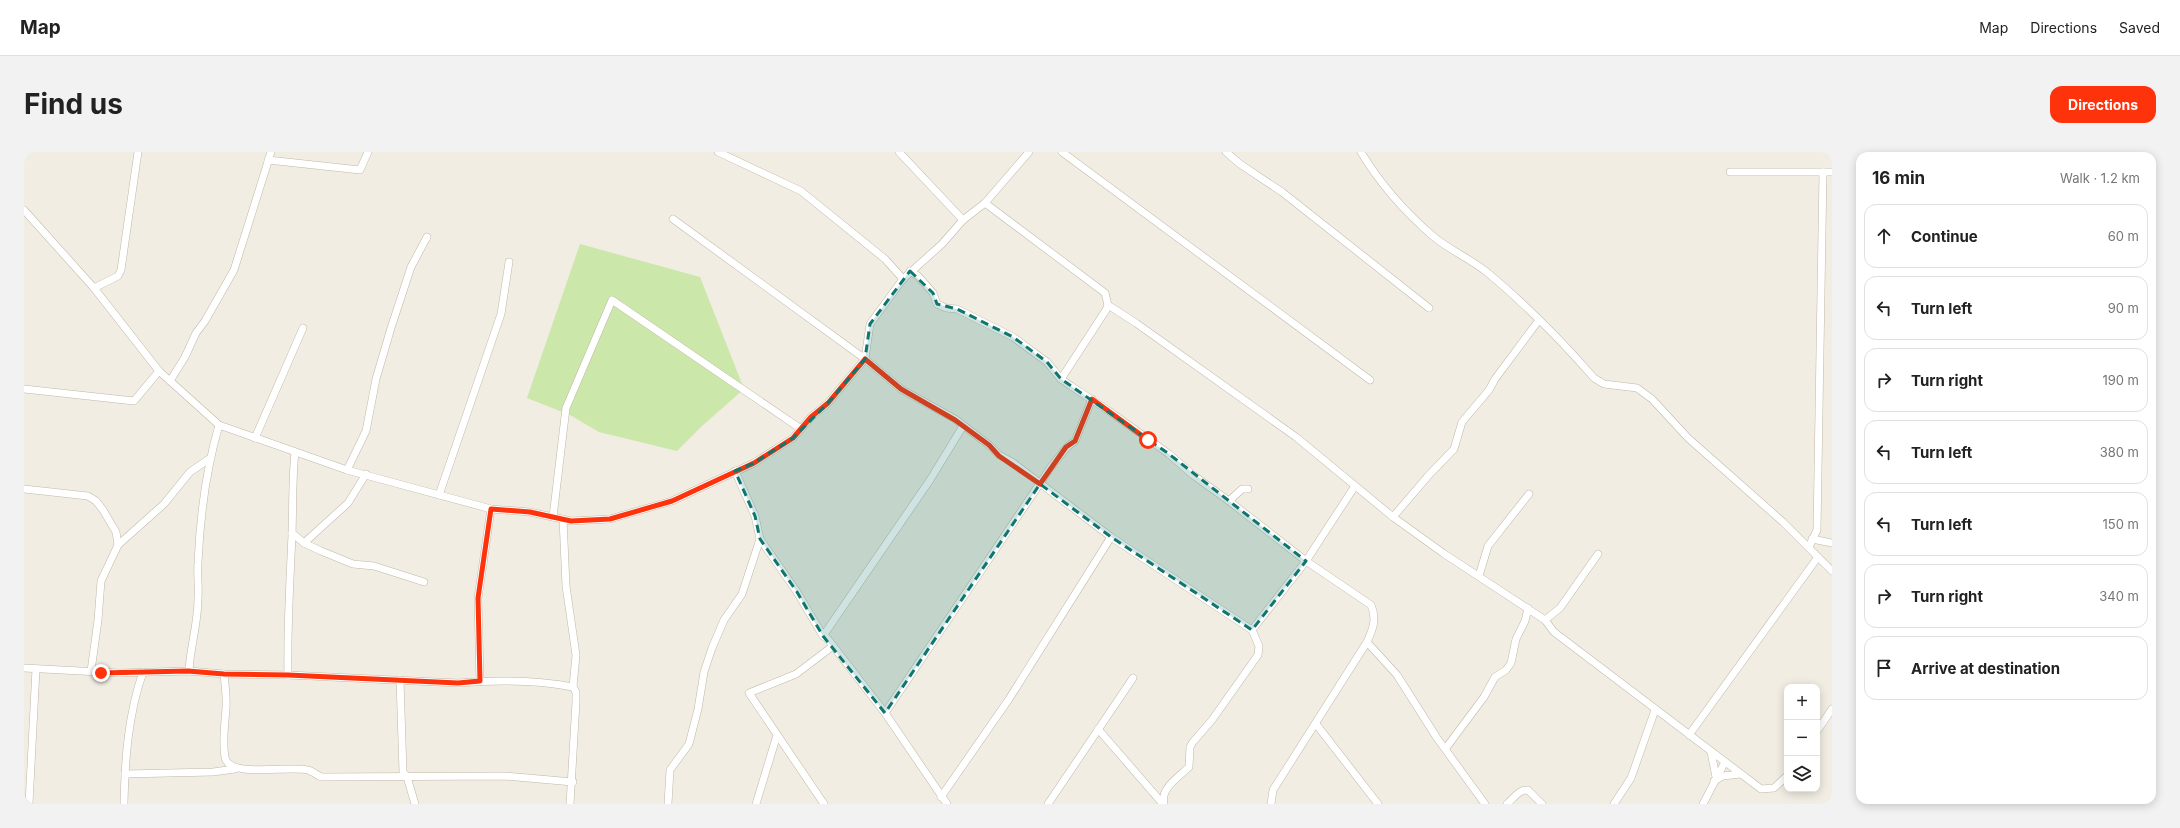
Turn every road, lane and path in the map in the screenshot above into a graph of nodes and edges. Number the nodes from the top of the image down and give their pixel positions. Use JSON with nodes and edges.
{"nodes":[{"id":1,"x":138,"y":152,"type":"edge"},
{"id":2,"x":270,"y":152,"type":"edge"},
{"id":3,"x":368,"y":152,"type":"edge"},
{"id":4,"x":718,"y":152,"type":"edge"},
{"id":5,"x":899,"y":152,"type":"edge"},
{"id":6,"x":1029,"y":152,"type":"edge"},
{"id":7,"x":1062,"y":152,"type":"edge"},
{"id":8,"x":1226,"y":152,"type":"edge"},
{"id":9,"x":1361,"y":152,"type":"edge"},
{"id":10,"x":268,"y":160,"type":"junction"},
{"id":11,"x":1730,"y":172,"type":"dead end"},
{"id":12,"x":1823,"y":172,"type":"junction"},
{"id":13,"x":1832,"y":172,"type":"edge"},
{"id":14,"x":985,"y":203,"type":"junction"},
{"id":15,"x":24,"y":210,"type":"edge"},
{"id":16,"x":673,"y":219,"type":"dead end"},
{"id":17,"x":963,"y":220,"type":"junction"},
{"id":18,"x":427,"y":237,"type":"dead end"},
{"id":19,"x":510,"y":262,"type":"dead end"},
{"id":20,"x":910,"y":271,"type":"junction"},
{"id":21,"x":903,"y":279,"type":"junction"},
{"id":22,"x":94,"y":288,"type":"junction"},
{"id":23,"x":1108,"y":305,"type":"junction"},
{"id":24,"x":1429,"y":308,"type":"dead end"},
{"id":25,"x":1539,"y":320,"type":"junction"},
{"id":26,"x":303,"y":328,"type":"dead end"},
{"id":27,"x":865,"y":359,"type":"junction"},
{"id":28,"x":159,"y":371,"type":"junction"},
{"id":29,"x":1061,"y":379,"type":"junction"},
{"id":30,"x":1370,"y":380,"type":"dead end"},
{"id":31,"x":170,"y":381,"type":"junction"},
{"id":32,"x":24,"y":390,"type":"edge"},
{"id":33,"x":1092,"y":399,"type":"junction"},
{"id":34,"x":219,"y":425,"type":"junction"},
{"id":35,"x":963,"y":426,"type":"junction"},
{"id":36,"x":801,"y":429,"type":"junction"},
{"id":37,"x":255,"y":438,"type":"junction"},
{"id":38,"x":295,"y":452,"type":"junction"},
{"id":39,"x":209,"y":459,"type":"junction"},
{"id":40,"x":347,"y":470,"type":"junction"},
{"id":41,"x":735,"y":471,"type":"junction"},
{"id":42,"x":366,"y":474,"type":"junction"},
{"id":43,"x":1040,"y":484,"type":"junction"},
{"id":44,"x":1355,"y":486,"type":"junction"},
{"id":45,"x":24,"y":489,"type":"edge"},
{"id":46,"x":1248,"y":489,"type":"dead end"},
{"id":47,"x":1529,"y":494,"type":"dead end"},
{"id":48,"x":439,"y":495,"type":"junction"},
{"id":49,"x":1230,"y":500,"type":"junction"},
{"id":50,"x":491,"y":509,"type":"junction"},
{"id":51,"x":553,"y":517,"type":"junction"},
{"id":52,"x":1392,"y":517,"type":"junction"},
{"id":53,"x":563,"y":519,"type":"junction"},
{"id":54,"x":292,"y":533,"type":"junction"},
{"id":55,"x":1111,"y":537,"type":"junction"},
{"id":56,"x":760,"y":539,"type":"junction"},
{"id":57,"x":1812,"y":539,"type":"junction"},
{"id":58,"x":304,"y":542,"type":"junction"},
{"id":59,"x":1832,"y":543,"type":"edge"},
{"id":60,"x":118,"y":545,"type":"junction"},
{"id":61,"x":1809,"y":547,"type":"junction"},
{"id":62,"x":1598,"y":554,"type":"dead end"},
{"id":63,"x":1818,"y":556,"type":"junction"},
{"id":64,"x":1306,"y":561,"type":"junction"},
{"id":65,"x":1832,"y":571,"type":"edge"},
{"id":66,"x":1478,"y":576,"type":"junction"},
{"id":67,"x":424,"y":582,"type":"dead end"},
{"id":68,"x":1528,"y":608,"type":"junction"},
{"id":69,"x":1545,"y":620,"type":"junction"},
{"id":70,"x":1252,"y":630,"type":"junction"},
{"id":71,"x":823,"y":636,"type":"junction"},
{"id":72,"x":1367,"y":642,"type":"junction"},
{"id":73,"x":833,"y":646,"type":"junction"},
{"id":74,"x":24,"y":668,"type":"edge"},
{"id":75,"x":36,"y":669,"type":"junction"},
{"id":76,"x":91,"y":671,"type":"junction"},
{"id":77,"x":188,"y":671,"type":"junction"},
{"id":78,"x":143,"y":672,"type":"junction"},
{"id":79,"x":224,"y":674,"type":"junction"},
{"id":80,"x":288,"y":675,"type":"junction"},
{"id":81,"x":1133,"y":678,"type":"dead end"},
{"id":82,"x":400,"y":680,"type":"junction"},
{"id":83,"x":480,"y":681,"type":"junction"},
{"id":84,"x":573,"y":687,"type":"junction"},
{"id":85,"x":1832,"y":709,"type":"edge"},
{"id":86,"x":1655,"y":710,"type":"junction"},
{"id":87,"x":884,"y":713,"type":"junction"},
{"id":88,"x":1316,"y":724,"type":"junction"},
{"id":89,"x":1820,"y":727,"type":"edge"},
{"id":90,"x":1098,"y":729,"type":"junction"},
{"id":91,"x":777,"y":735,"type":"junction"},
{"id":92,"x":1689,"y":735,"type":"junction"},
{"id":93,"x":1446,"y":748,"type":"junction"},
{"id":94,"x":1711,"y":752,"type":"junction"},
{"id":95,"x":1724,"y":762,"type":"junction"},
{"id":96,"x":237,"y":768,"type":"junction"},
{"id":97,"x":125,"y":774,"type":"junction"},
{"id":98,"x":1740,"y":774,"type":"junction"},
{"id":99,"x":407,"y":777,"type":"junction"},
{"id":100,"x":1715,"y":779,"type":"junction"},
{"id":101,"x":1784,"y":779,"type":"edge"},
{"id":102,"x":573,"y":782,"type":"junction"},
{"id":103,"x":942,"y":797,"type":"junction"},
{"id":104,"x":29,"y":804,"type":"edge"},
{"id":105,"x":124,"y":804,"type":"edge"},
{"id":106,"x":415,"y":804,"type":"edge"},
{"id":107,"x":570,"y":804,"type":"edge"},
{"id":108,"x":668,"y":804,"type":"edge"},
{"id":109,"x":756,"y":804,"type":"edge"},
{"id":110,"x":824,"y":804,"type":"edge"},
{"id":111,"x":947,"y":804,"type":"edge"},
{"id":112,"x":1048,"y":804,"type":"edge"},
{"id":113,"x":1164,"y":804,"type":"edge"},
{"id":114,"x":1271,"y":804,"type":"edge"},
{"id":115,"x":1378,"y":804,"type":"edge"},
{"id":116,"x":1485,"y":804,"type":"edge"},
{"id":117,"x":1507,"y":804,"type":"edge"},
{"id":118,"x":1542,"y":804,"type":"edge"},
{"id":119,"x":1614,"y":804,"type":"edge"},
{"id":120,"x":1703,"y":804,"type":"edge"}],
"edges":[{"from":1,"to":22,"type":"street"},
{"from":2,"to":10,"type":"street"},
{"from":3,"to":10,"type":"street"},
{"from":4,"to":21,"type":"street"},
{"from":5,"to":17,"type":"street"},
{"from":6,"to":14,"type":"street"},
{"from":7,"to":30,"type":"street"},
{"from":8,"to":24,"type":"street"},
{"from":9,"to":25,"type":"street"},
{"from":10,"to":31,"type":"street"},
{"from":11,"to":12,"type":"street"},
{"from":12,"to":13,"type":"street"},
{"from":12,"to":57,"type":"street"},
{"from":14,"to":17,"type":"street"},
{"from":14,"to":23,"type":"street"},
{"from":15,"to":22,"type":"street"},
{"from":16,"to":27,"type":"street"},
{"from":17,"to":20,"type":"street"},
{"from":18,"to":40,"type":"street"},
{"from":19,"to":48,"type":"street"},
{"from":20,"to":21,"type":"street"},
{"from":20,"to":29,"type":"street"},
{"from":21,"to":27,"type":"street"},
{"from":22,"to":28,"type":"street"},
{"from":23,"to":29,"type":"street"},
{"from":23,"to":44,"type":"street"},
{"from":25,"to":52,"type":"street"},
{"from":25,"to":61,"type":"street"},
{"from":26,"to":37,"type":"street"},
{"from":27,"to":35,"type":"street"},
{"from":27,"to":36,"type":"street"},
{"from":28,"to":31,"type":"street"},
{"from":28,"to":32,"type":"street"},
{"from":29,"to":33,"type":"street"},
{"from":31,"to":34,"type":"street"},
{"from":33,"to":43,"type":"street"},
{"from":33,"to":49,"type":"street"},
{"from":34,"to":37,"type":"street"},
{"from":34,"to":39,"type":"street"},
{"from":35,"to":43,"type":"street"},
{"from":35,"to":71,"type":"street"},
{"from":36,"to":41,"type":"street"},
{"from":36,"to":51,"type":"street"},
{"from":37,"to":38,"type":"street"},
{"from":38,"to":40,"type":"street"},
{"from":38,"to":54,"type":"street"},
{"from":39,"to":60,"type":"street"},
{"from":39,"to":77,"type":"street"},
{"from":40,"to":42,"type":"street"},
{"from":41,"to":53,"type":"street"},
{"from":41,"to":56,"type":"street"},
{"from":42,"to":48,"type":"street"},
{"from":42,"to":58,"type":"street"},
{"from":43,"to":55,"type":"street"},
{"from":43,"to":87,"type":"street"},
{"from":44,"to":52,"type":"street"},
{"from":44,"to":64,"type":"street"},
{"from":45,"to":60,"type":"street"},
{"from":46,"to":49,"type":"street"},
{"from":47,"to":66,"type":"street"},
{"from":48,"to":50,"type":"street"},
{"from":49,"to":64,"type":"street"},
{"from":50,"to":51,"type":"street"},
{"from":50,"to":83,"type":"street"},
{"from":51,"to":53,"type":"street"},
{"from":52,"to":66,"type":"street"},
{"from":53,"to":84,"type":"street"},
{"from":54,"to":58,"type":"street"},
{"from":54,"to":80,"type":"street"},
{"from":55,"to":70,"type":"street"},
{"from":55,"to":103,"type":"street"},
{"from":56,"to":71,"type":"street"},
{"from":56,"to":108,"type":"street"},
{"from":57,"to":59,"type":"street"},
{"from":57,"to":61,"type":"street"},
{"from":58,"to":67,"type":"street"},
{"from":60,"to":76,"type":"street"},
{"from":61,"to":63,"type":"street"},
{"from":62,"to":69,"type":"street"},
{"from":63,"to":65,"type":"street"},
{"from":63,"to":92,"type":"street"},
{"from":64,"to":70,"type":"street"},
{"from":64,"to":72,"type":"street"},
{"from":66,"to":68,"type":"street"},
{"from":68,"to":69,"type":"street"},
{"from":68,"to":93,"type":"street"},
{"from":69,"to":86,"type":"street"},
{"from":70,"to":113,"type":"street"},
{"from":71,"to":73,"type":"street"},
{"from":72,"to":88,"type":"street"},
{"from":72,"to":93,"type":"street"},
{"from":73,"to":87,"type":"street"},
{"from":73,"to":91,"type":"street"},
{"from":74,"to":75,"type":"street"},
{"from":75,"to":76,"type":"street"},
{"from":75,"to":104,"type":"street"},
{"from":76,"to":78,"type":"street"},
{"from":77,"to":78,"type":"street"},
{"from":77,"to":79,"type":"street"},
{"from":78,"to":97,"type":"street"},
{"from":79,"to":80,"type":"street"},
{"from":79,"to":96,"type":"street"},
{"from":80,"to":82,"type":"street"},
{"from":81,"to":90,"type":"street"},
{"from":82,"to":83,"type":"street"},
{"from":82,"to":99,"type":"street"},
{"from":83,"to":84,"type":"street"},
{"from":84,"to":102,"type":"street"},
{"from":85,"to":89,"type":"street"},
{"from":86,"to":92,"type":"street"},
{"from":86,"to":119,"type":"street"},
{"from":87,"to":103,"type":"street"},
{"from":88,"to":114,"type":"street"},
{"from":88,"to":115,"type":"street"},
{"from":90,"to":112,"type":"street"},
{"from":90,"to":113,"type":"street"},
{"from":91,"to":109,"type":"street"},
{"from":91,"to":110,"type":"street"},
{"from":92,"to":94,"type":"street"},
{"from":93,"to":116,"type":"street"},
{"from":94,"to":95,"type":"street"},
{"from":94,"to":100,"type":"street"},
{"from":95,"to":98,"type":"street"},
{"from":95,"to":100,"type":"street"},
{"from":96,"to":97,"type":"street"},
{"from":96,"to":99,"type":"street"},
{"from":97,"to":105,"type":"street"},
{"from":98,"to":100,"type":"street"},
{"from":98,"to":101,"type":"street"},
{"from":99,"to":102,"type":"street"},
{"from":99,"to":106,"type":"street"},
{"from":100,"to":120,"type":"street"},
{"from":102,"to":107,"type":"street"},
{"from":103,"to":111,"type":"street"},
{"from":117,"to":118,"type":"street"}]}
